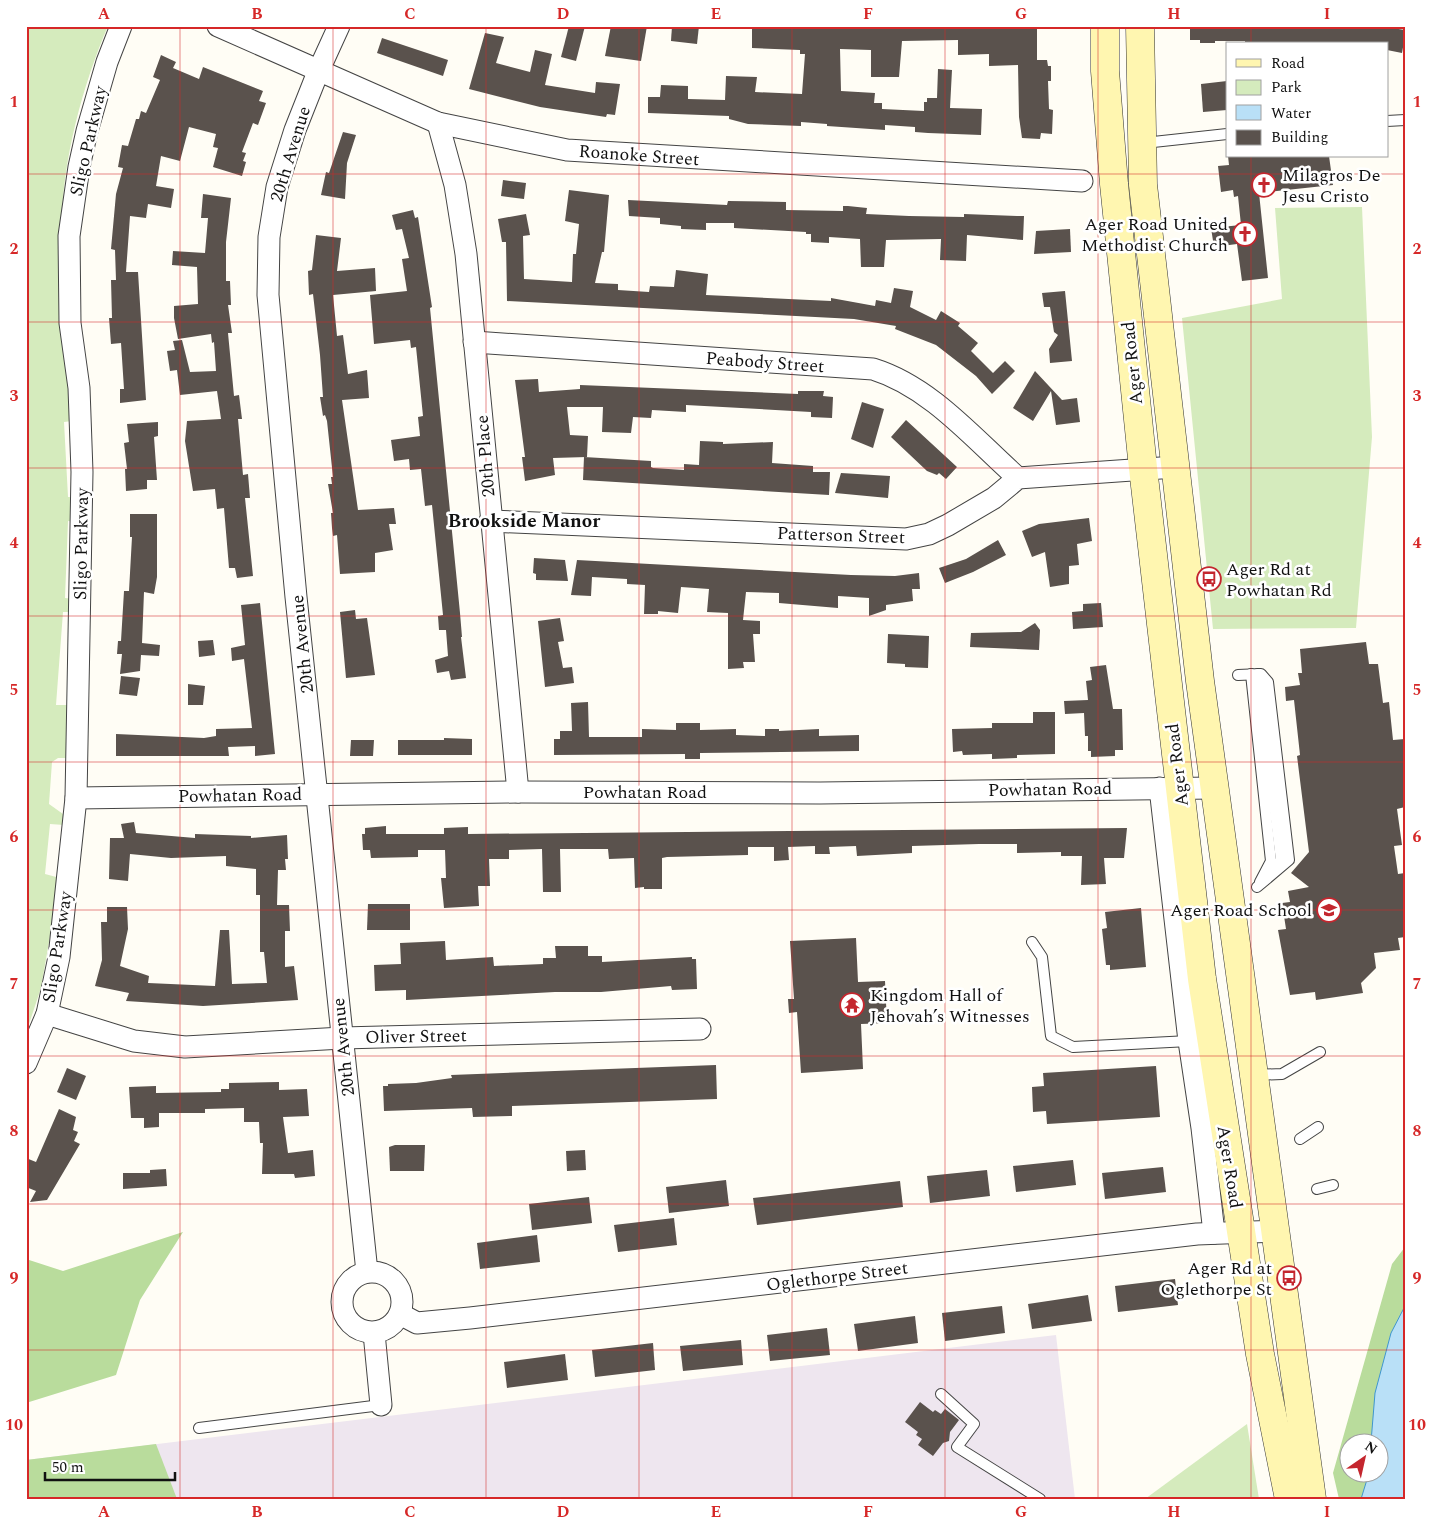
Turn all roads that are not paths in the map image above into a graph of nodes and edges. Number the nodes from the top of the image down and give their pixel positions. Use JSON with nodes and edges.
{"nodes":[{"id":1,"x":121,"y":26,"type":"edge"},
{"id":2,"x":218,"y":26,"type":"edge"},
{"id":3,"x":339,"y":26,"type":"edge"},
{"id":4,"x":1105,"y":26,"type":"edge"},
{"id":5,"x":1140,"y":26,"type":"edge"},
{"id":6,"x":318,"y":72,"type":"junction"},
{"id":7,"x":1405,"y":120,"type":"edge"},
{"id":8,"x":1388,"y":121,"type":"edge"},
{"id":9,"x":438,"y":123,"type":"junction"},
{"id":10,"x":1226,"y":134,"type":"edge"},
{"id":11,"x":1155,"y":141,"type":"junction"},
{"id":12,"x":1082,"y":181,"type":"dead end"},
{"id":13,"x":474,"y":342,"type":"junction"},
{"id":14,"x":1176,"y":467,"type":"junction"},
{"id":15,"x":1143,"y":468,"type":"junction"},
{"id":16,"x":1018,"y":478,"type":"junction"},
{"id":17,"x":490,"y":521,"type":"junction"},
{"id":18,"x":1255,"y":674,"type":"junction"},
{"id":19,"x":1238,"y":676,"type":"dead end"},
{"id":20,"x":1169,"y":788,"type":"junction"},
{"id":21,"x":1214,"y":788,"type":"junction"},
{"id":22,"x":518,"y":792,"type":"junction"},
{"id":23,"x":317,"y":794,"type":"junction"},
{"id":24,"x":76,"y":798,"type":"junction"},
{"id":25,"x":1032,"y":942,"type":"dead end"},
{"id":26,"x":47,"y":1014,"type":"junction"},
{"id":27,"x":700,"y":1029,"type":"dead end"},
{"id":28,"x":342,"y":1038,"type":"junction"},
{"id":29,"x":1189,"y":1041,"type":"junction"},
{"id":30,"x":1320,"y":1052,"type":"dead end"},
{"id":31,"x":26,"y":1062,"type":"edge"},
{"id":32,"x":1253,"y":1075,"type":"junction"},
{"id":33,"x":1318,"y":1127,"type":"dead end"},
{"id":34,"x":1300,"y":1139,"type":"dead end"},
{"id":35,"x":1333,"y":1185,"type":"dead end"},
{"id":36,"x":1317,"y":1189,"type":"dead end"},
{"id":37,"x":1276,"y":1231,"type":"junction"},
{"id":38,"x":1227,"y":1232,"type":"junction"},
{"id":39,"x":367,"y":1272,"type":"junction"},
{"id":40,"x":400,"y":1314,"type":"junction"},
{"id":41,"x":374,"y":1333,"type":"junction"},
{"id":42,"x":941,"y":1394,"type":"dead end"},
{"id":43,"x":381,"y":1406,"type":"joint"},
{"id":44,"x":199,"y":1428,"type":"dead end"},
{"id":45,"x":1040,"y":1499,"type":"edge"},
{"id":46,"x":1289,"y":1499,"type":"edge"},
{"id":47,"x":1312,"y":1499,"type":"edge"}],
"edges":[{"from":1,"to":24,"type":"street","name":"Sligo Parkway"},
{"from":2,"to":6,"type":"street","name":"Roanoke Street"},
{"from":3,"to":6,"type":"street","name":"20th Avenue"},
{"from":4,"to":15,"type":"main road","name":"Ager Road"},
{"from":5,"to":11,"type":"main road","name":"Ager Road"},
{"from":6,"to":9,"type":"street","name":"Roanoke Street"},
{"from":6,"to":23,"type":"street","name":"20th Avenue"},
{"from":7,"to":8,"type":"lane"},
{"from":9,"to":12,"type":"street","name":"Roanoke Street"},
{"from":9,"to":13,"type":"street","name":"20th Place"},
{"from":10,"to":11,"type":"lane"},
{"from":11,"to":14,"type":"main road","name":"Ager Road"},
{"from":13,"to":16,"type":"street","name":"Peabody Street"},
{"from":13,"to":17,"type":"street","name":"20th Place"},
{"from":14,"to":15,"type":"street"},
{"from":14,"to":21,"type":"main road","name":"Ager Road"},
{"from":15,"to":16,"type":"street"},
{"from":15,"to":20,"type":"main road","name":"Ager Road"},
{"from":16,"to":17,"type":"street","name":"Patterson Street"},
{"from":17,"to":22,"type":"street","name":"20th Place"},
{"from":18,"to":18,"type":"lane"},
{"from":18,"to":19,"type":"lane"},
{"from":20,"to":21,"type":"street","name":"Powhatan Road"},
{"from":20,"to":22,"type":"street","name":"Powhatan Road"},
{"from":20,"to":29,"type":"street","name":"Ager Road"},
{"from":20,"to":38,"type":"main road","name":"Ager Road"},
{"from":21,"to":32,"type":"main road","name":"Ager Road"},
{"from":22,"to":23,"type":"street","name":"Powhatan Road"},
{"from":23,"to":24,"type":"street","name":"Powhatan Road"},
{"from":23,"to":28,"type":"street","name":"20th Avenue"},
{"from":24,"to":26,"type":"street","name":"Sligo Parkway"},
{"from":25,"to":29,"type":"lane"},
{"from":26,"to":28,"type":"street","name":"Oliver Street"},
{"from":26,"to":31,"type":"street","name":"Sligo Parkway"},
{"from":27,"to":28,"type":"street","name":"Oliver Street"},
{"from":28,"to":39,"type":"street","name":"20th Avenue"},
{"from":29,"to":38,"type":"street","name":"Ager Road"},
{"from":30,"to":32,"type":"lane"},
{"from":32,"to":37,"type":"main road","name":"Ager Road"},
{"from":33,"to":34,"type":"lane"},
{"from":35,"to":36,"type":"lane"},
{"from":37,"to":38,"type":"street","name":"Oglethorpe Street"},
{"from":37,"to":47,"type":"main road","name":"Ager Road"},
{"from":38,"to":40,"type":"street","name":"Oglethorpe Street"},
{"from":38,"to":46,"type":"main road","name":"Ager Road"},
{"from":39,"to":40,"type":"street"},
{"from":39,"to":41,"type":"street"},
{"from":40,"to":41,"type":"street"},
{"from":41,"to":43,"type":"street"},
{"from":42,"to":45,"type":"lane"},
{"from":43,"to":44,"type":"lane"}]}
